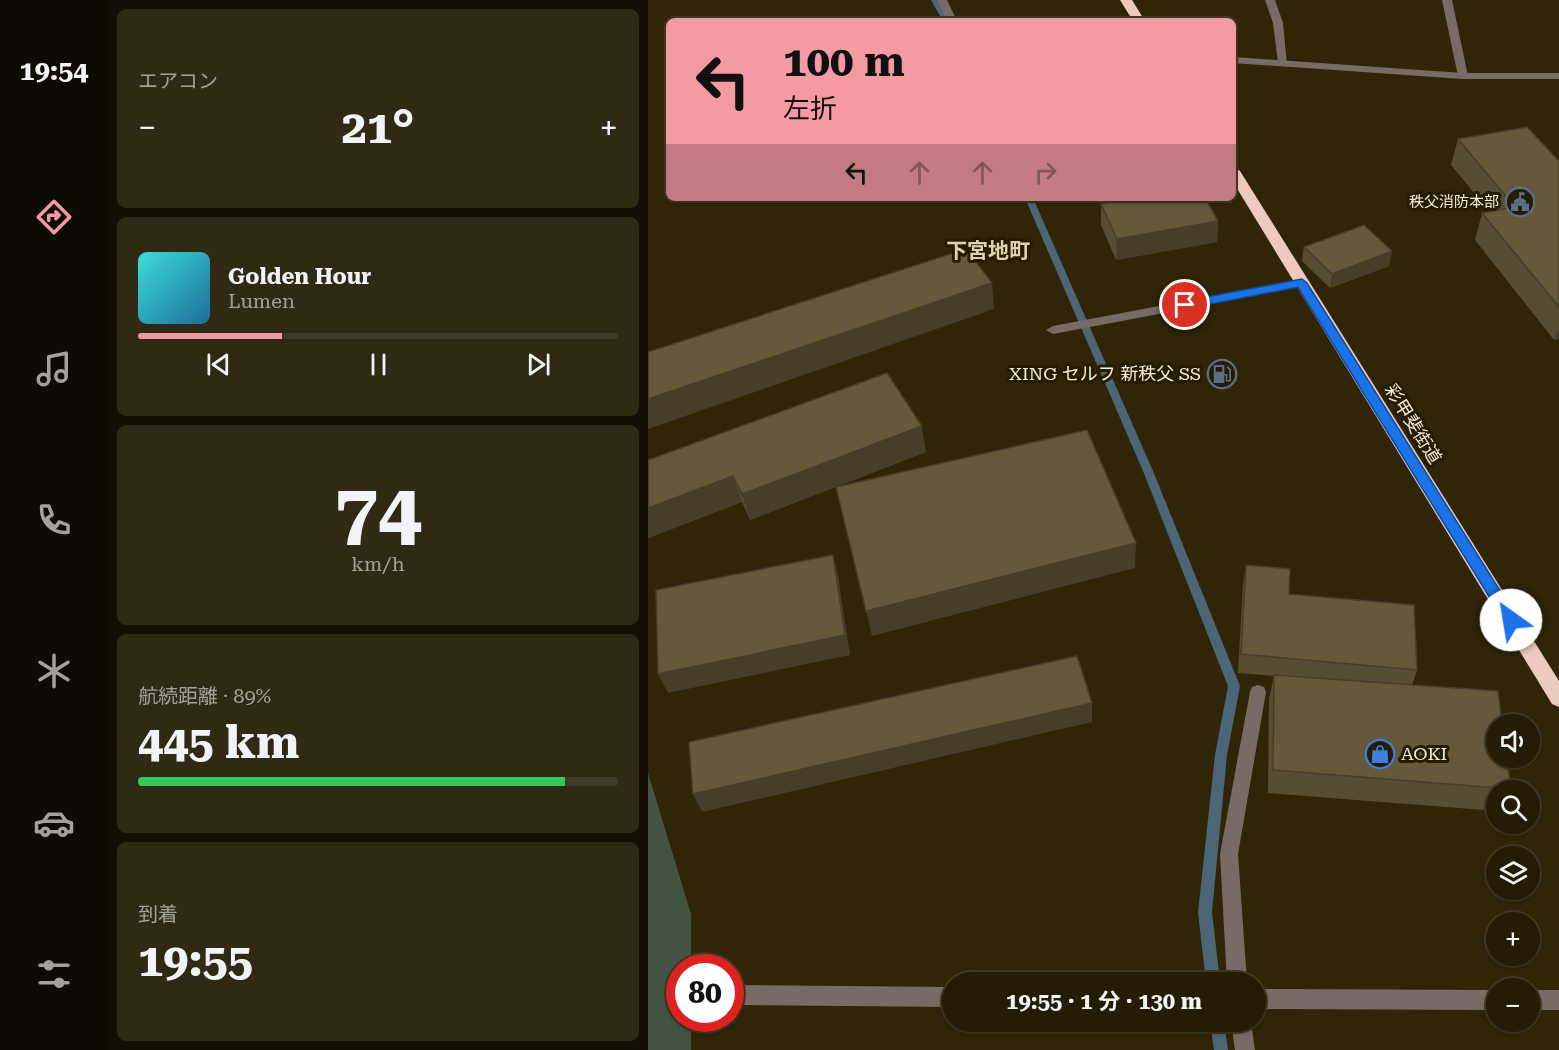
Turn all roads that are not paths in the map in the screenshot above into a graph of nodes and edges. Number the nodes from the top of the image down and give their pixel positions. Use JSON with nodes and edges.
{"nodes":[{"id":1,"x":942,"y":0,"type":"edge"},
{"id":2,"x":1126,"y":0,"type":"edge"},
{"id":3,"x":1270,"y":0,"type":"edge"},
{"id":4,"x":1447,"y":0,"type":"edge"},
{"id":5,"x":951,"y":18,"type":"edge"},
{"id":6,"x":1137,"y":18,"type":"edge"},
{"id":7,"x":1236,"y":60,"type":"edge"},
{"id":8,"x":1283,"y":63,"type":"junction"},
{"id":9,"x":1463,"y":76,"type":"junction"},
{"id":10,"x":1559,"y":76,"type":"edge"},
{"id":11,"x":1236,"y":176,"type":"edge"},
{"id":12,"x":1302,"y":283,"type":"junction"},
{"id":13,"x":1053,"y":330,"type":"dead end"},
{"id":14,"x":1258,"y":693,"type":"dead end"},
{"id":15,"x":1559,"y":698,"type":"edge"},
{"id":16,"x":1236,"y":972,"type":"edge"},
{"id":17,"x":744,"y":995,"type":"edge"},
{"id":18,"x":942,"y":997,"type":"edge"},
{"id":19,"x":1266,"y":999,"type":"edge"},
{"id":20,"x":1486,"y":1000,"type":"edge"},
{"id":21,"x":1540,"y":1000,"type":"edge"},
{"id":22,"x":1559,"y":1000,"type":"edge"},
{"id":23,"x":1242,"y":1032,"type":"edge"},
{"id":24,"x":1245,"y":1050,"type":"edge"}],
"edges":[{"from":1,"to":5,"type":"street"},
{"from":2,"to":6,"type":"highway"},
{"from":3,"to":8,"type":"street"},
{"from":4,"to":9,"type":"street"},
{"from":7,"to":8,"type":"street"},
{"from":8,"to":9,"type":"street"},
{"from":9,"to":10,"type":"street"},
{"from":11,"to":12,"type":"highway","name":"彩甲斐街道"},
{"from":12,"to":13,"type":"street"},
{"from":12,"to":15,"type":"highway","name":"彩甲斐街道"},
{"from":14,"to":16,"type":"street"},
{"from":17,"to":18,"type":"street"},
{"from":19,"to":20,"type":"street"},
{"from":21,"to":22,"type":"street"},
{"from":23,"to":24,"type":"street"}]}
